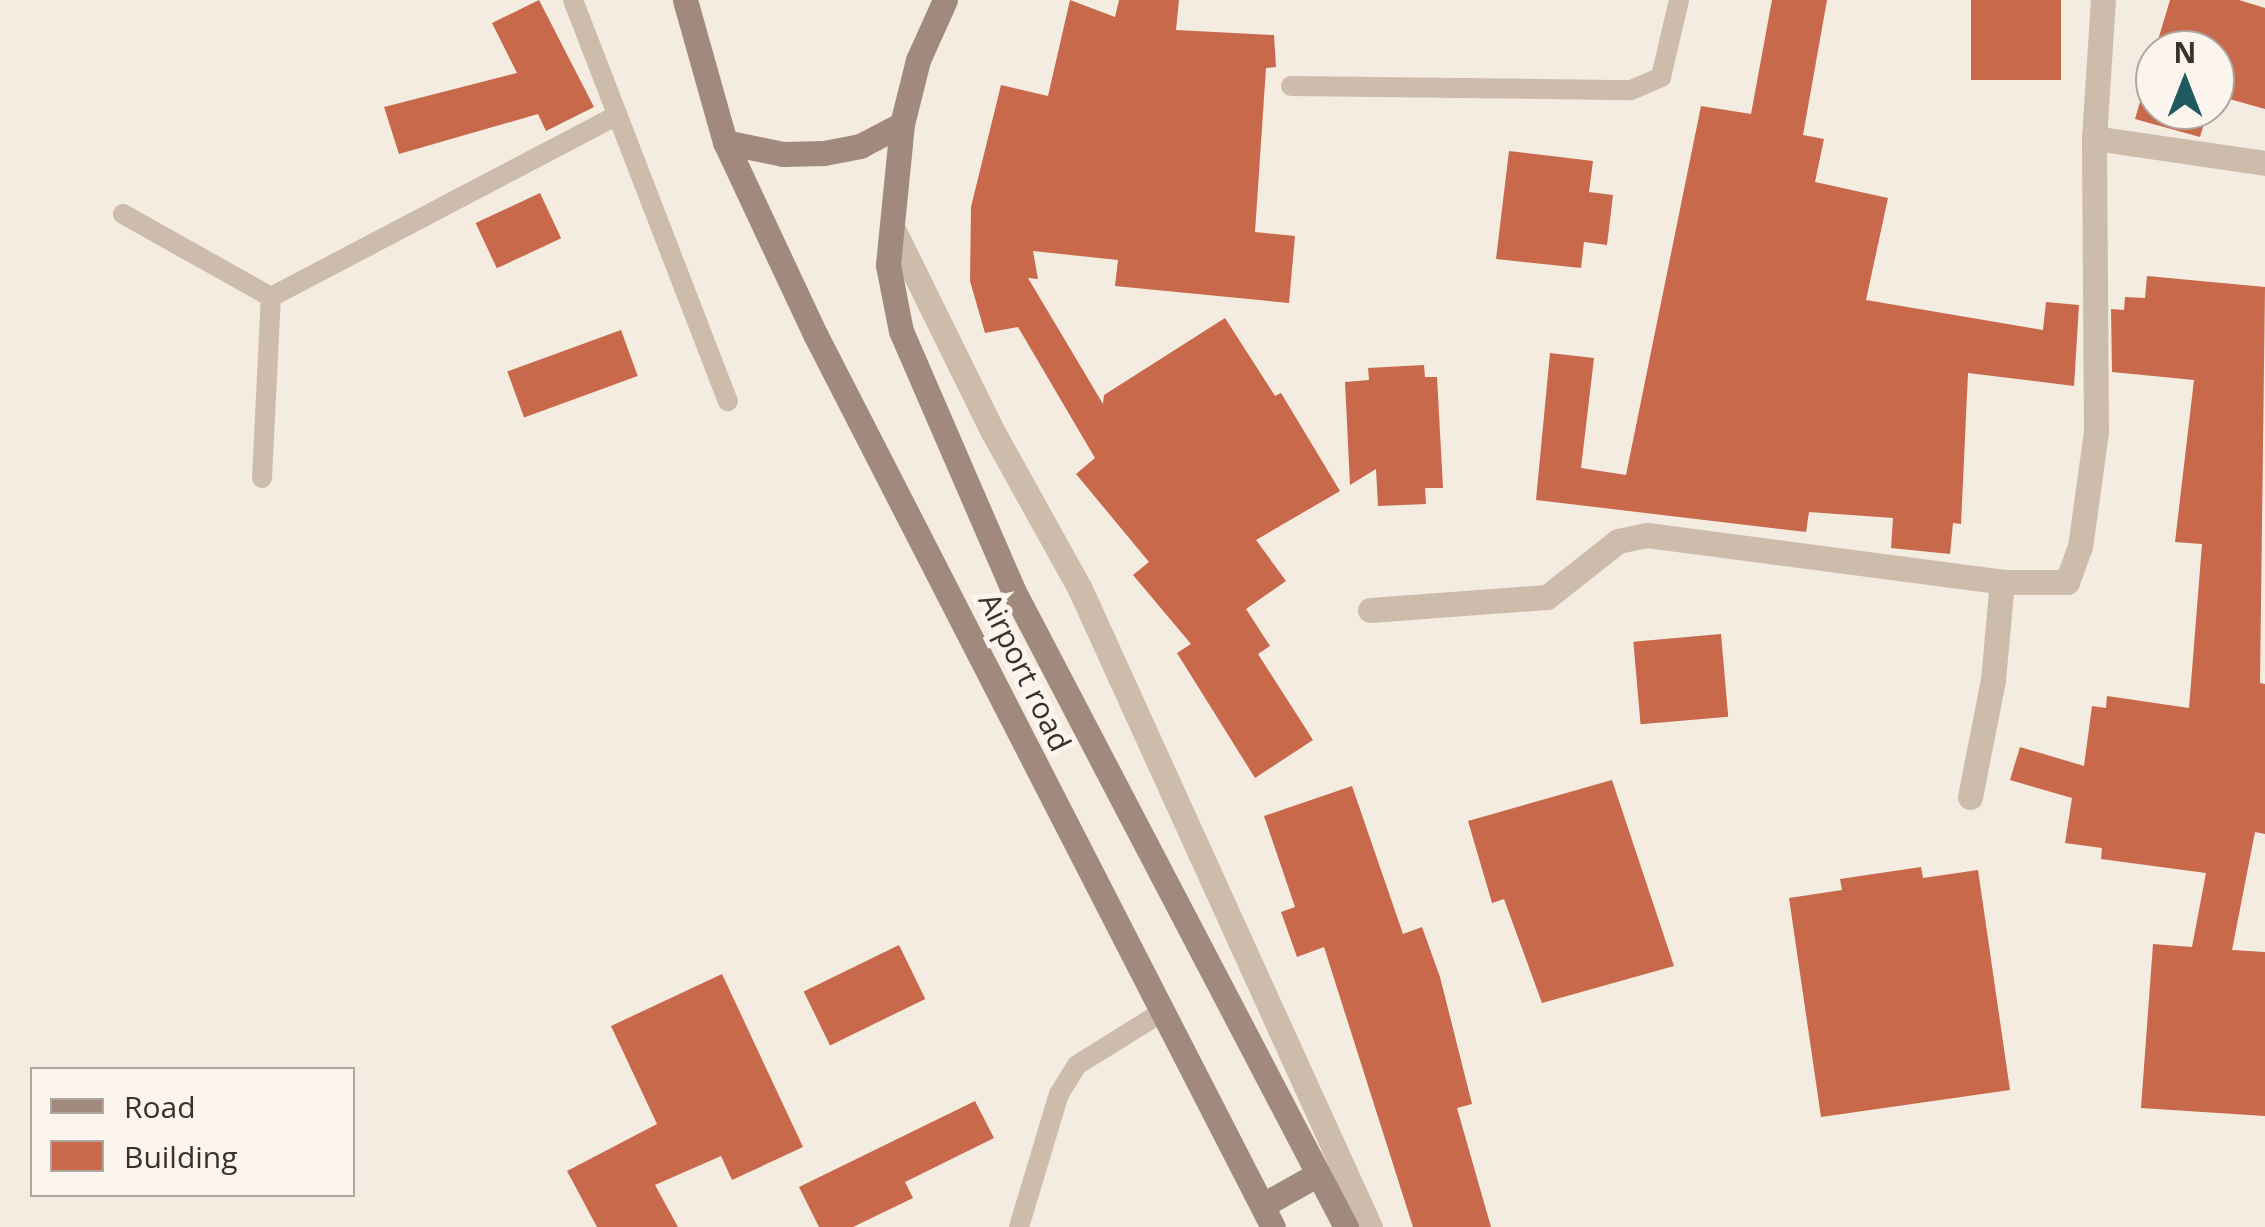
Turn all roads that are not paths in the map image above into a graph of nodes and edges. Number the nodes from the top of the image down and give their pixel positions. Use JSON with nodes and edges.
{"nodes":[{"id":1,"x":573,"y":0,"type":"edge"},
{"id":2,"x":685,"y":0,"type":"edge"},
{"id":3,"x":945,"y":0,"type":"edge"},
{"id":4,"x":1678,"y":0,"type":"edge"},
{"id":5,"x":2102,"y":0,"type":"edge"},
{"id":6,"x":1292,"y":86,"type":"dead end"},
{"id":7,"x":618,"y":115,"type":"junction"},
{"id":8,"x":902,"y":124,"type":"junction"},
{"id":9,"x":2094,"y":138,"type":"junction"},
{"id":10,"x":725,"y":142,"type":"junction"},
{"id":11,"x":2265,"y":164,"type":"edge"},
{"id":12,"x":123,"y":214,"type":"dead end"},
{"id":13,"x":892,"y":227,"type":"junction"},
{"id":14,"x":271,"y":297,"type":"junction"},
{"id":15,"x":728,"y":402,"type":"dead end"},
{"id":16,"x":262,"y":478,"type":"dead end"},
{"id":17,"x":2002,"y":582,"type":"junction"},
{"id":18,"x":1370,"y":610,"type":"dead end"},
{"id":19,"x":1970,"y":797,"type":"dead end"},
{"id":20,"x":1159,"y":1014,"type":"junction"},
{"id":21,"x":1318,"y":1174,"type":"junction"},
{"id":22,"x":1268,"y":1216,"type":"edge"},
{"id":23,"x":1020,"y":1227,"type":"edge"},
{"id":24,"x":1346,"y":1227,"type":"edge"},
{"id":25,"x":1370,"y":1227,"type":"edge"}],
"edges":[{"from":1,"to":7,"type":"lane"},
{"from":2,"to":10,"type":"main road"},
{"from":3,"to":8,"type":"main road"},
{"from":4,"to":6,"type":"lane"},
{"from":5,"to":9,"type":"street"},
{"from":7,"to":14,"type":"lane"},
{"from":7,"to":15,"type":"lane"},
{"from":8,"to":10,"type":"main road"},
{"from":8,"to":13,"type":"main road","name":"Airport road"},
{"from":9,"to":11,"type":"street"},
{"from":9,"to":17,"type":"street"},
{"from":10,"to":20,"type":"main road","name":"Airport road"},
{"from":12,"to":14,"type":"lane"},
{"from":13,"to":21,"type":"main road","name":"Airport road"},
{"from":13,"to":25,"type":"street"},
{"from":14,"to":16,"type":"lane"},
{"from":17,"to":18,"type":"street"},
{"from":17,"to":19,"type":"street"},
{"from":20,"to":22,"type":"main road","name":"Airport road"},
{"from":20,"to":23,"type":"lane"},
{"from":21,"to":22,"type":"main road"},
{"from":21,"to":24,"type":"main road","name":"Airport road"}]}
